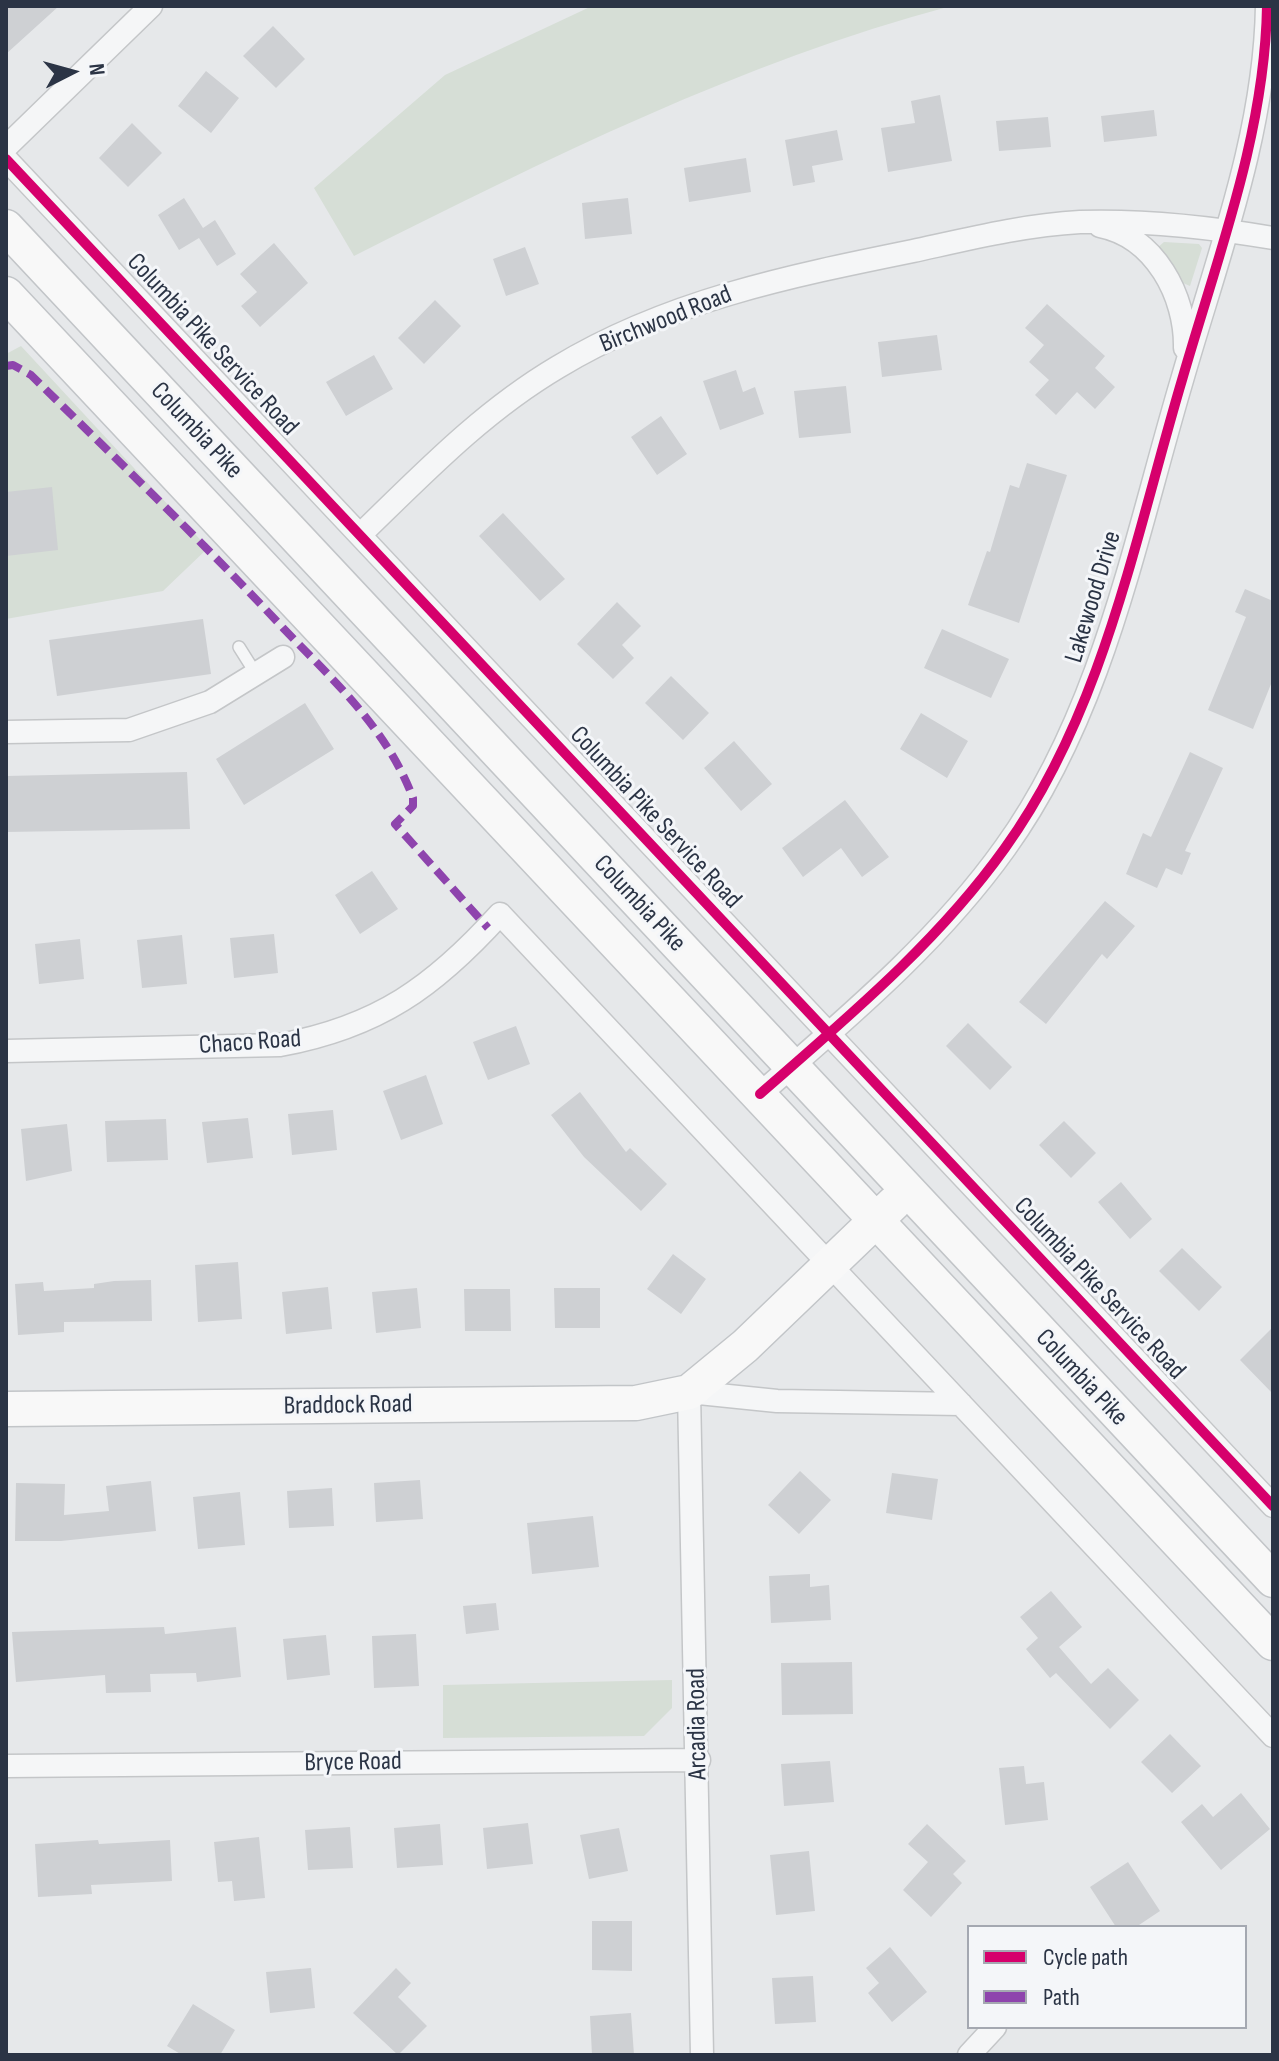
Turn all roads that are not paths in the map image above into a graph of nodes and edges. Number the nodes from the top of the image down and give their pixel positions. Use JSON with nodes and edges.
{"nodes":[{"id":1,"x":151,"y":6,"type":"edge"},
{"id":2,"x":1267,"y":6,"type":"edge"},
{"id":3,"x":6,"y":147,"type":"edge"},
{"id":4,"x":6,"y":159,"type":"edge"},
{"id":5,"x":1079,"y":222,"type":"junction"},
{"id":6,"x":6,"y":227,"type":"edge"},
{"id":7,"x":1226,"y":230,"type":"junction"},
{"id":8,"x":1273,"y":238,"type":"edge"},
{"id":9,"x":6,"y":294,"type":"edge"},
{"id":10,"x":1181,"y":382,"type":"junction"},
{"id":11,"x":360,"y":535,"type":"junction"},
{"id":12,"x":239,"y":647,"type":"dead end"},
{"id":13,"x":283,"y":657,"type":"dead end"},
{"id":14,"x":256,"y":674,"type":"junction"},
{"id":15,"x":6,"y":732,"type":"edge"},
{"id":16,"x":828,"y":1034,"type":"junction"},
{"id":17,"x":6,"y":1051,"type":"edge"},
{"id":18,"x":791,"y":1068,"type":"junction"},
{"id":19,"x":760,"y":1094,"type":"junction"},
{"id":20,"x":907,"y":1191,"type":"junction"},
{"id":21,"x":877,"y":1220,"type":"junction"},
{"id":22,"x":830,"y":1265,"type":"junction"},
{"id":23,"x":689,"y":1392,"type":"junction"},
{"id":24,"x":961,"y":1404,"type":"junction"},
{"id":25,"x":6,"y":1409,"type":"edge"},
{"id":26,"x":1273,"y":1506,"type":"edge"},
{"id":27,"x":1273,"y":1580,"type":"edge"},
{"id":28,"x":1273,"y":1643,"type":"edge"},
{"id":29,"x":1273,"y":1736,"type":"edge"},
{"id":30,"x":699,"y":1760,"type":"junction"},
{"id":31,"x":6,"y":1766,"type":"edge"},
{"id":32,"x":993,"y":2029,"type":"edge"},
{"id":33,"x":702,"y":2055,"type":"edge"},
{"id":34,"x":969,"y":2055,"type":"edge"}],
"edges":[{"from":1,"to":3,"type":"street"},
{"from":2,"to":7,"type":"street","name":"Lakewood Drive"},
{"from":4,"to":11,"type":"street","name":"Columbia Pike Service Road"},
{"from":5,"to":7,"type":"street","name":"Birchwood Road"},
{"from":5,"to":10,"type":"street","name":"Birchwood Road"},
{"from":5,"to":11,"type":"street","name":"Birchwood Road"},
{"from":6,"to":18,"type":"main road","name":"Columbia Pike"},
{"from":7,"to":8,"type":"street","name":"Birchwood Road"},
{"from":7,"to":10,"type":"street","name":"Lakewood Drive"},
{"from":9,"to":19,"type":"main road","name":"Columbia Pike"},
{"from":10,"to":16,"type":"street","name":"Lakewood Drive"},
{"from":11,"to":16,"type":"street","name":"Columbia Pike Service Road"},
{"from":12,"to":14,"type":"lane"},
{"from":13,"to":14,"type":"street"},
{"from":14,"to":15,"type":"street"},
{"from":16,"to":18,"type":"street","name":"Lakewood Drive"},
{"from":16,"to":26,"type":"street","name":"Columbia Pike Service Road"},
{"from":17,"to":22,"type":"street","name":"Chaco Road"},
{"from":18,"to":19,"type":"street","name":"Lakewood Drive"},
{"from":18,"to":20,"type":"main road","name":"Columbia Pike"},
{"from":19,"to":21,"type":"main road","name":"Columbia Pike"},
{"from":20,"to":21,"type":"main road","name":"Braddock Road"},
{"from":20,"to":27,"type":"main road","name":"Columbia Pike"},
{"from":21,"to":22,"type":"main road","name":"Braddock Road"},
{"from":21,"to":28,"type":"main road","name":"Columbia Pike"},
{"from":22,"to":23,"type":"main road","name":"Braddock Road"},
{"from":22,"to":24,"type":"street"},
{"from":23,"to":24,"type":"street","name":"Braddock Road"},
{"from":23,"to":25,"type":"main road","name":"Braddock Road"},
{"from":23,"to":30,"type":"street","name":"Arcadia Road"},
{"from":24,"to":29,"type":"street"},
{"from":30,"to":31,"type":"street","name":"Bryce Road"},
{"from":30,"to":33,"type":"street","name":"Arcadia Road"},
{"from":32,"to":34,"type":"street"}]}
